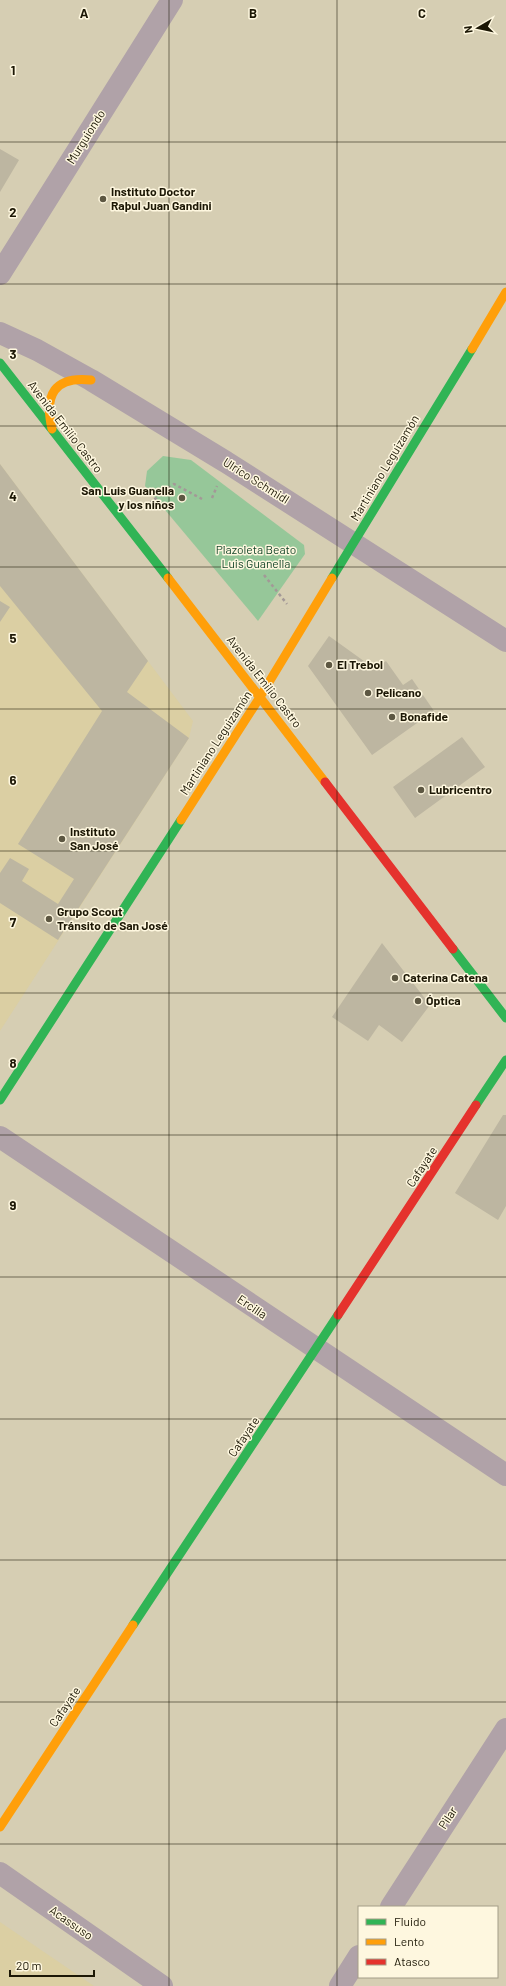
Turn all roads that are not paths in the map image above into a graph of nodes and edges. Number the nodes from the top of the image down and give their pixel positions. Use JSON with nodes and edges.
{"nodes":[{"id":1,"x":172,"y":0,"type":"edge"},
{"id":2,"x":0,"y":274,"type":"edge"},
{"id":3,"x":506,"y":292,"type":"edge"},
{"id":4,"x":0,"y":332,"type":"edge"},
{"id":5,"x":0,"y":363,"type":"edge"},
{"id":6,"x":91,"y":380,"type":"junction"},
{"id":7,"x":52,"y":429,"type":"junction"},
{"id":8,"x":354,"y":543,"type":"junction"},
{"id":9,"x":506,"y":641,"type":"edge"},
{"id":10,"x":260,"y":696,"type":"junction"},
{"id":11,"x":506,"y":1018,"type":"edge"},
{"id":12,"x":506,"y":1060,"type":"edge"},
{"id":13,"x":0,"y":1100,"type":"edge"},
{"id":14,"x":0,"y":1137,"type":"edge"},
{"id":15,"x":316,"y":1350,"type":"junction"},
{"id":16,"x":506,"y":1475,"type":"edge"},
{"id":17,"x":506,"y":1729,"type":"edge"},
{"id":18,"x":0,"y":1827,"type":"edge"},
{"id":19,"x":0,"y":1873,"type":"edge"},
{"id":20,"x":392,"y":1906,"type":"edge"},
{"id":21,"x":358,"y":1958,"type":"edge"},
{"id":22,"x":162,"y":1986,"type":"edge"},
{"id":23,"x":340,"y":1986,"type":"edge"}],
"edges":[{"from":1,"to":2,"type":"street","name":"Murguiondo"},
{"from":3,"to":8,"type":"street","name":"Martiniano Leguizamón"},
{"from":4,"to":6,"type":"street","name":"Ulrico Schmidl"},
{"from":5,"to":7,"type":"street","name":"Avenida Emilio Castro"},
{"from":6,"to":7,"type":"street"},
{"from":6,"to":8,"type":"street","name":"Ulrico Schmidl"},
{"from":7,"to":10,"type":"street","name":"Avenida Emilio Castro"},
{"from":8,"to":9,"type":"street","name":"Ulrico Schmidl"},
{"from":8,"to":10,"type":"street","name":"Martiniano Leguizamón"},
{"from":10,"to":11,"type":"street","name":"Avenida Emilio Castro"},
{"from":10,"to":13,"type":"street","name":"Martiniano Leguizamón"},
{"from":12,"to":15,"type":"street","name":"Cafayate"},
{"from":14,"to":15,"type":"street","name":"Ercilla"},
{"from":15,"to":16,"type":"street","name":"Ercilla"},
{"from":15,"to":18,"type":"street","name":"Cafayate"},
{"from":17,"to":20,"type":"street","name":"Pilar"},
{"from":19,"to":22,"type":"street","name":"Acassuso"},
{"from":21,"to":23,"type":"street"}]}
